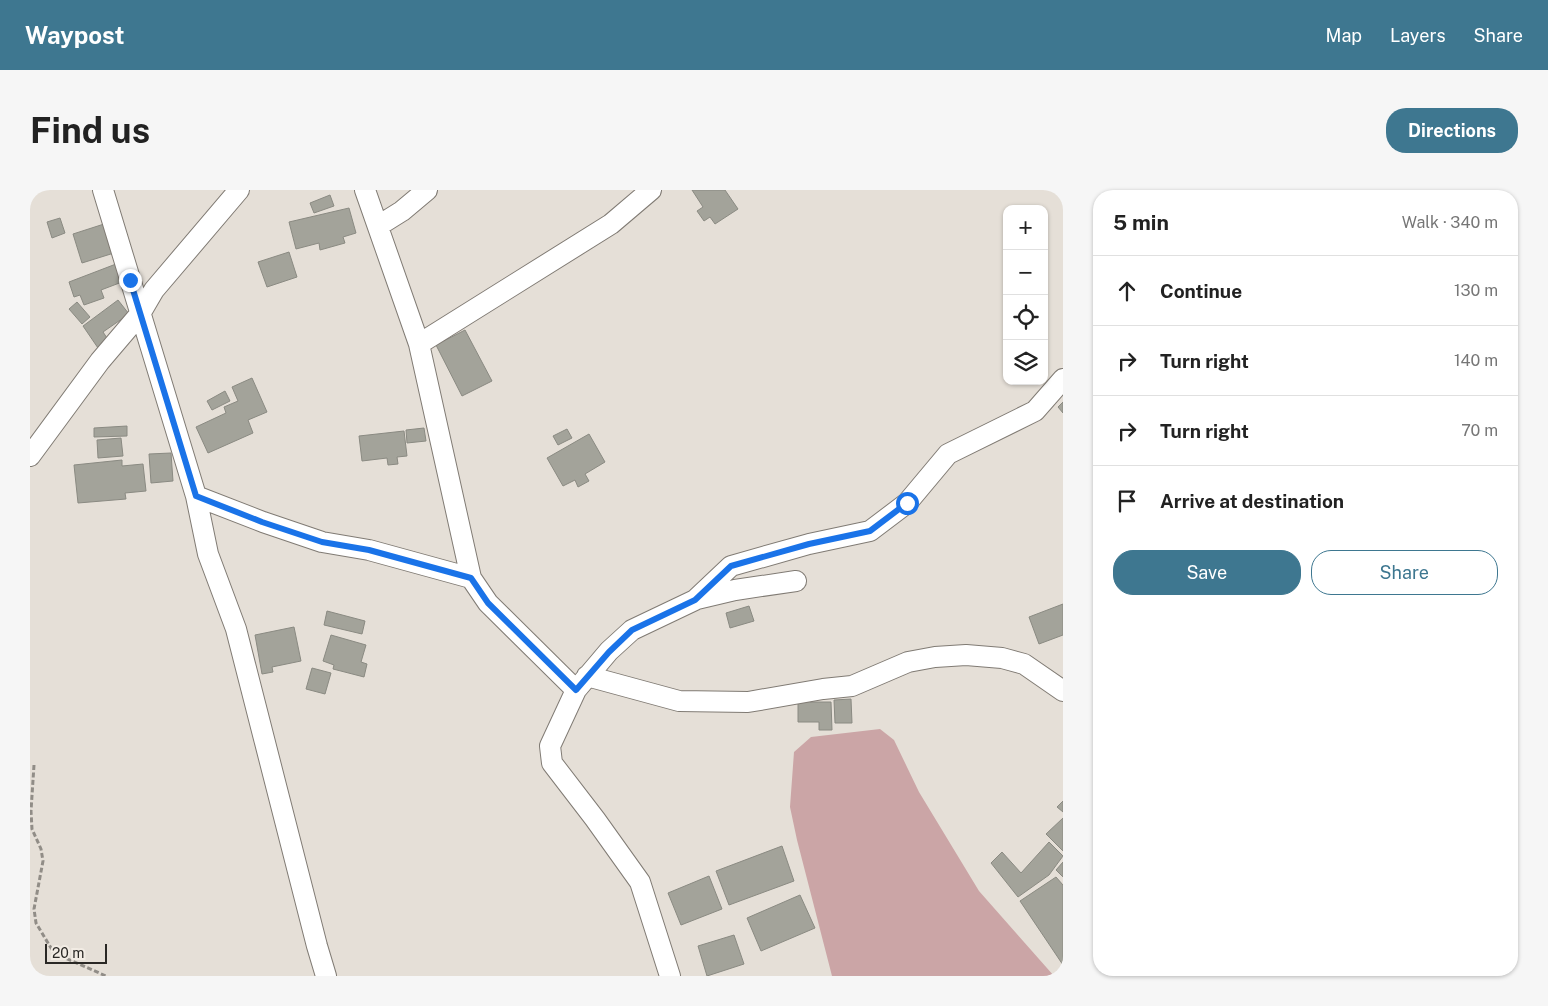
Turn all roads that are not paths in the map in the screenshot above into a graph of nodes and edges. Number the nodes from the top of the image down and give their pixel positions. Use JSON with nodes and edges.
{"nodes":[{"id":1,"x":103,"y":190,"type":"edge"},
{"id":2,"x":239,"y":190,"type":"edge"},
{"id":3,"x":365,"y":190,"type":"edge"},
{"id":4,"x":427,"y":190,"type":"edge"},
{"id":5,"x":651,"y":190,"type":"edge"},
{"id":6,"x":378,"y":226,"type":"junction"},
{"id":7,"x":140,"y":314,"type":"junction"},
{"id":8,"x":419,"y":344,"type":"junction"},
{"id":9,"x":1063,"y":379,"type":"edge"},
{"id":10,"x":30,"y":456,"type":"edge"},
{"id":11,"x":196,"y":496,"type":"junction"},
{"id":12,"x":471,"y":578,"type":"junction"},
{"id":13,"x":796,"y":580,"type":"dead end"},
{"id":14,"x":695,"y":600,"type":"junction"},
{"id":15,"x":582,"y":683,"type":"junction"},
{"id":16,"x":1063,"y":691,"type":"edge"},
{"id":17,"x":326,"y":976,"type":"edge"},
{"id":18,"x":670,"y":976,"type":"edge"}],
"edges":[{"from":1,"to":7,"type":"street"},
{"from":2,"to":7,"type":"street"},
{"from":3,"to":6,"type":"street"},
{"from":4,"to":6,"type":"street"},
{"from":5,"to":8,"type":"street"},
{"from":6,"to":8,"type":"street"},
{"from":7,"to":10,"type":"street"},
{"from":7,"to":11,"type":"street"},
{"from":8,"to":12,"type":"street"},
{"from":9,"to":14,"type":"street"},
{"from":11,"to":12,"type":"street"},
{"from":11,"to":17,"type":"street"},
{"from":12,"to":15,"type":"street"},
{"from":13,"to":14,"type":"street"},
{"from":14,"to":15,"type":"street"},
{"from":15,"to":16,"type":"street"},
{"from":15,"to":18,"type":"street"}]}
